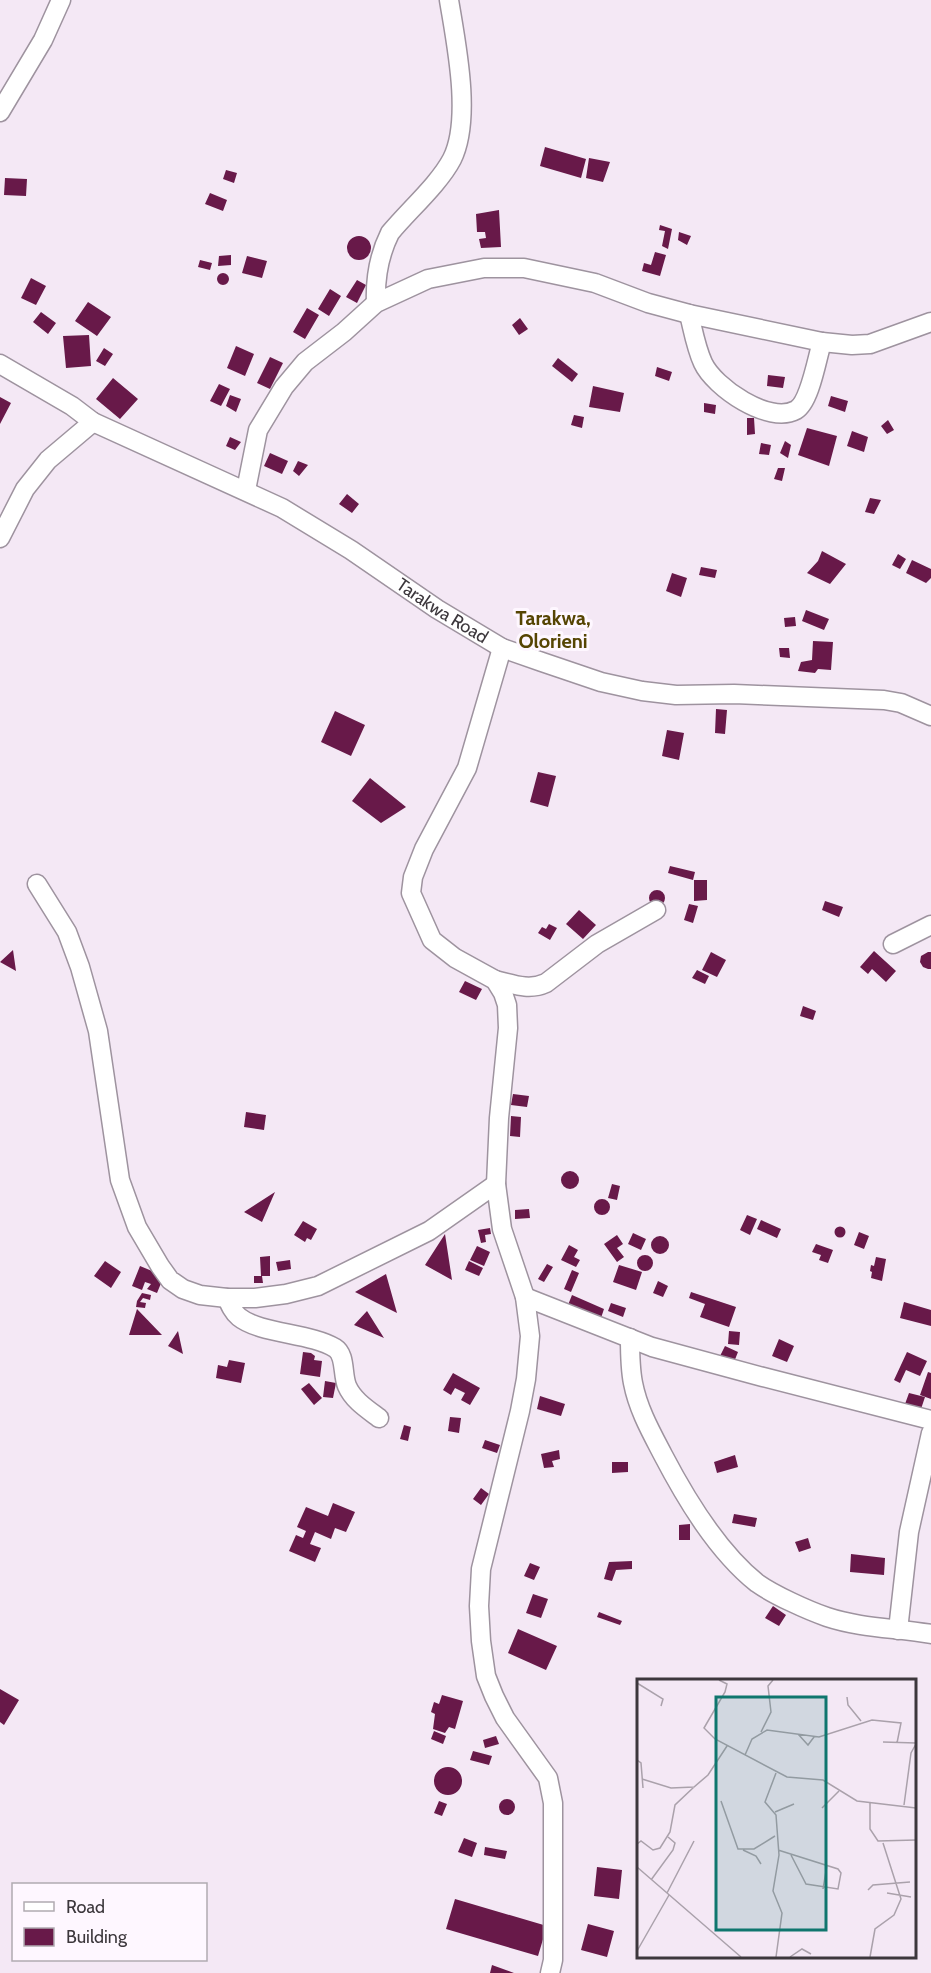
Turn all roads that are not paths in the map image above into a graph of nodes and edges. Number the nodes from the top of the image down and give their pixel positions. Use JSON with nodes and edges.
{"nodes":[{"id":1,"x":61,"y":0,"type":"edge"},
{"id":2,"x":449,"y":0,"type":"edge"},
{"id":3,"x":0,"y":112,"type":"edge"},
{"id":4,"x":376,"y":303,"type":"junction"},
{"id":5,"x":689,"y":314,"type":"junction"},
{"id":6,"x":931,"y":322,"type":"edge"},
{"id":7,"x":822,"y":342,"type":"junction"},
{"id":8,"x":0,"y":364,"type":"edge"},
{"id":9,"x":93,"y":422,"type":"junction"},
{"id":10,"x":246,"y":490,"type":"junction"},
{"id":11,"x":0,"y":538,"type":"edge"},
{"id":12,"x":502,"y":648,"type":"junction"},
{"id":13,"x":931,"y":716,"type":"edge"},
{"id":14,"x":37,"y":884,"type":"dead end"},
{"id":15,"x":656,"y":910,"type":"dead end"},
{"id":16,"x":931,"y":925,"type":"edge"},
{"id":17,"x":893,"y":944,"type":"dead end"},
{"id":18,"x":495,"y":980,"type":"junction"},
{"id":19,"x":496,"y":1184,"type":"junction"},
{"id":20,"x":525,"y":1297,"type":"junction"},
{"id":21,"x":227,"y":1298,"type":"junction"},
{"id":22,"x":630,"y":1338,"type":"junction"},
{"id":23,"x":379,"y":1418,"type":"dead end"},
{"id":24,"x":931,"y":1420,"type":"edge"},
{"id":25,"x":931,"y":1433,"type":"edge"},
{"id":26,"x":898,"y":1630,"type":"junction"},
{"id":27,"x":931,"y":1634,"type":"edge"},
{"id":28,"x":550,"y":1973,"type":"edge"}],
"edges":[{"from":1,"to":3,"type":"street"},
{"from":2,"to":4,"type":"street"},
{"from":4,"to":5,"type":"street"},
{"from":4,"to":10,"type":"street"},
{"from":5,"to":7,"type":"street"},
{"from":5,"to":7,"type":"street"},
{"from":6,"to":7,"type":"street"},
{"from":8,"to":9,"type":"street","name":"Tarakwa Road"},
{"from":9,"to":10,"type":"street","name":"Tarakwa Road"},
{"from":9,"to":11,"type":"street"},
{"from":10,"to":12,"type":"street","name":"Tarakwa Road"},
{"from":12,"to":13,"type":"street","name":"Tarakwa Road"},
{"from":12,"to":18,"type":"street"},
{"from":14,"to":21,"type":"street"},
{"from":15,"to":18,"type":"street"},
{"from":16,"to":17,"type":"street"},
{"from":18,"to":19,"type":"street"},
{"from":19,"to":20,"type":"street"},
{"from":19,"to":21,"type":"street"},
{"from":20,"to":22,"type":"street"},
{"from":20,"to":28,"type":"street"},
{"from":21,"to":23,"type":"street"},
{"from":22,"to":24,"type":"street"},
{"from":22,"to":26,"type":"street"},
{"from":25,"to":26,"type":"street"},
{"from":26,"to":27,"type":"street"}]}
